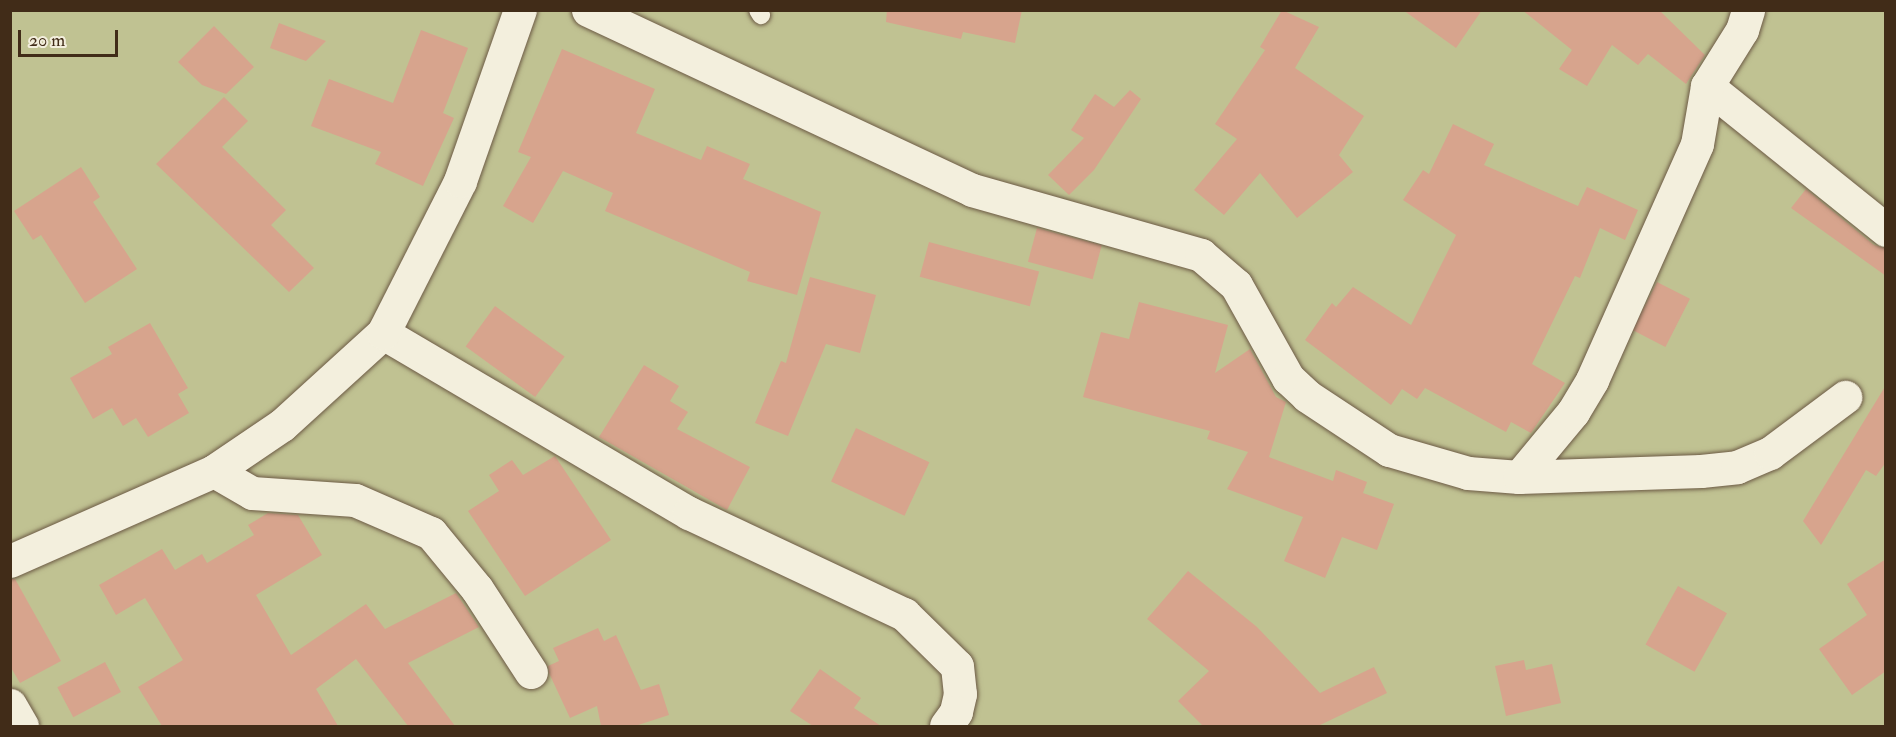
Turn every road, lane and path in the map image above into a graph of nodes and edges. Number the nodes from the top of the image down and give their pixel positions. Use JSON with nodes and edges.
{"nodes":[{"id":1,"x":520,"y":10,"type":"edge"},
{"id":2,"x":588,"y":10,"type":"edge"},
{"id":3,"x":1748,"y":10,"type":"edge"},
{"id":4,"x":1707,"y":86,"type":"junction"},
{"id":5,"x":1886,"y":230,"type":"edge"},
{"id":6,"x":383,"y":333,"type":"junction"},
{"id":7,"x":1845,"y":397,"type":"dead end"},
{"id":8,"x":214,"y":471,"type":"junction"},
{"id":9,"x":1519,"y":477,"type":"junction"},
{"id":10,"x":10,"y":561,"type":"edge"},
{"id":11,"x":531,"y":672,"type":"dead end"},
{"id":12,"x":10,"y":705,"type":"edge"},
{"id":13,"x":22,"y":726,"type":"edge"},
{"id":14,"x":946,"y":726,"type":"edge"}],
"edges":[{"from":1,"to":6,"type":"street"},
{"from":2,"to":9,"type":"street"},
{"from":3,"to":4,"type":"street"},
{"from":4,"to":5,"type":"street"},
{"from":4,"to":9,"type":"street"},
{"from":6,"to":8,"type":"street"},
{"from":6,"to":14,"type":"street"},
{"from":7,"to":9,"type":"street"},
{"from":8,"to":10,"type":"street"},
{"from":8,"to":11,"type":"street"},
{"from":12,"to":13,"type":"street"}]}
